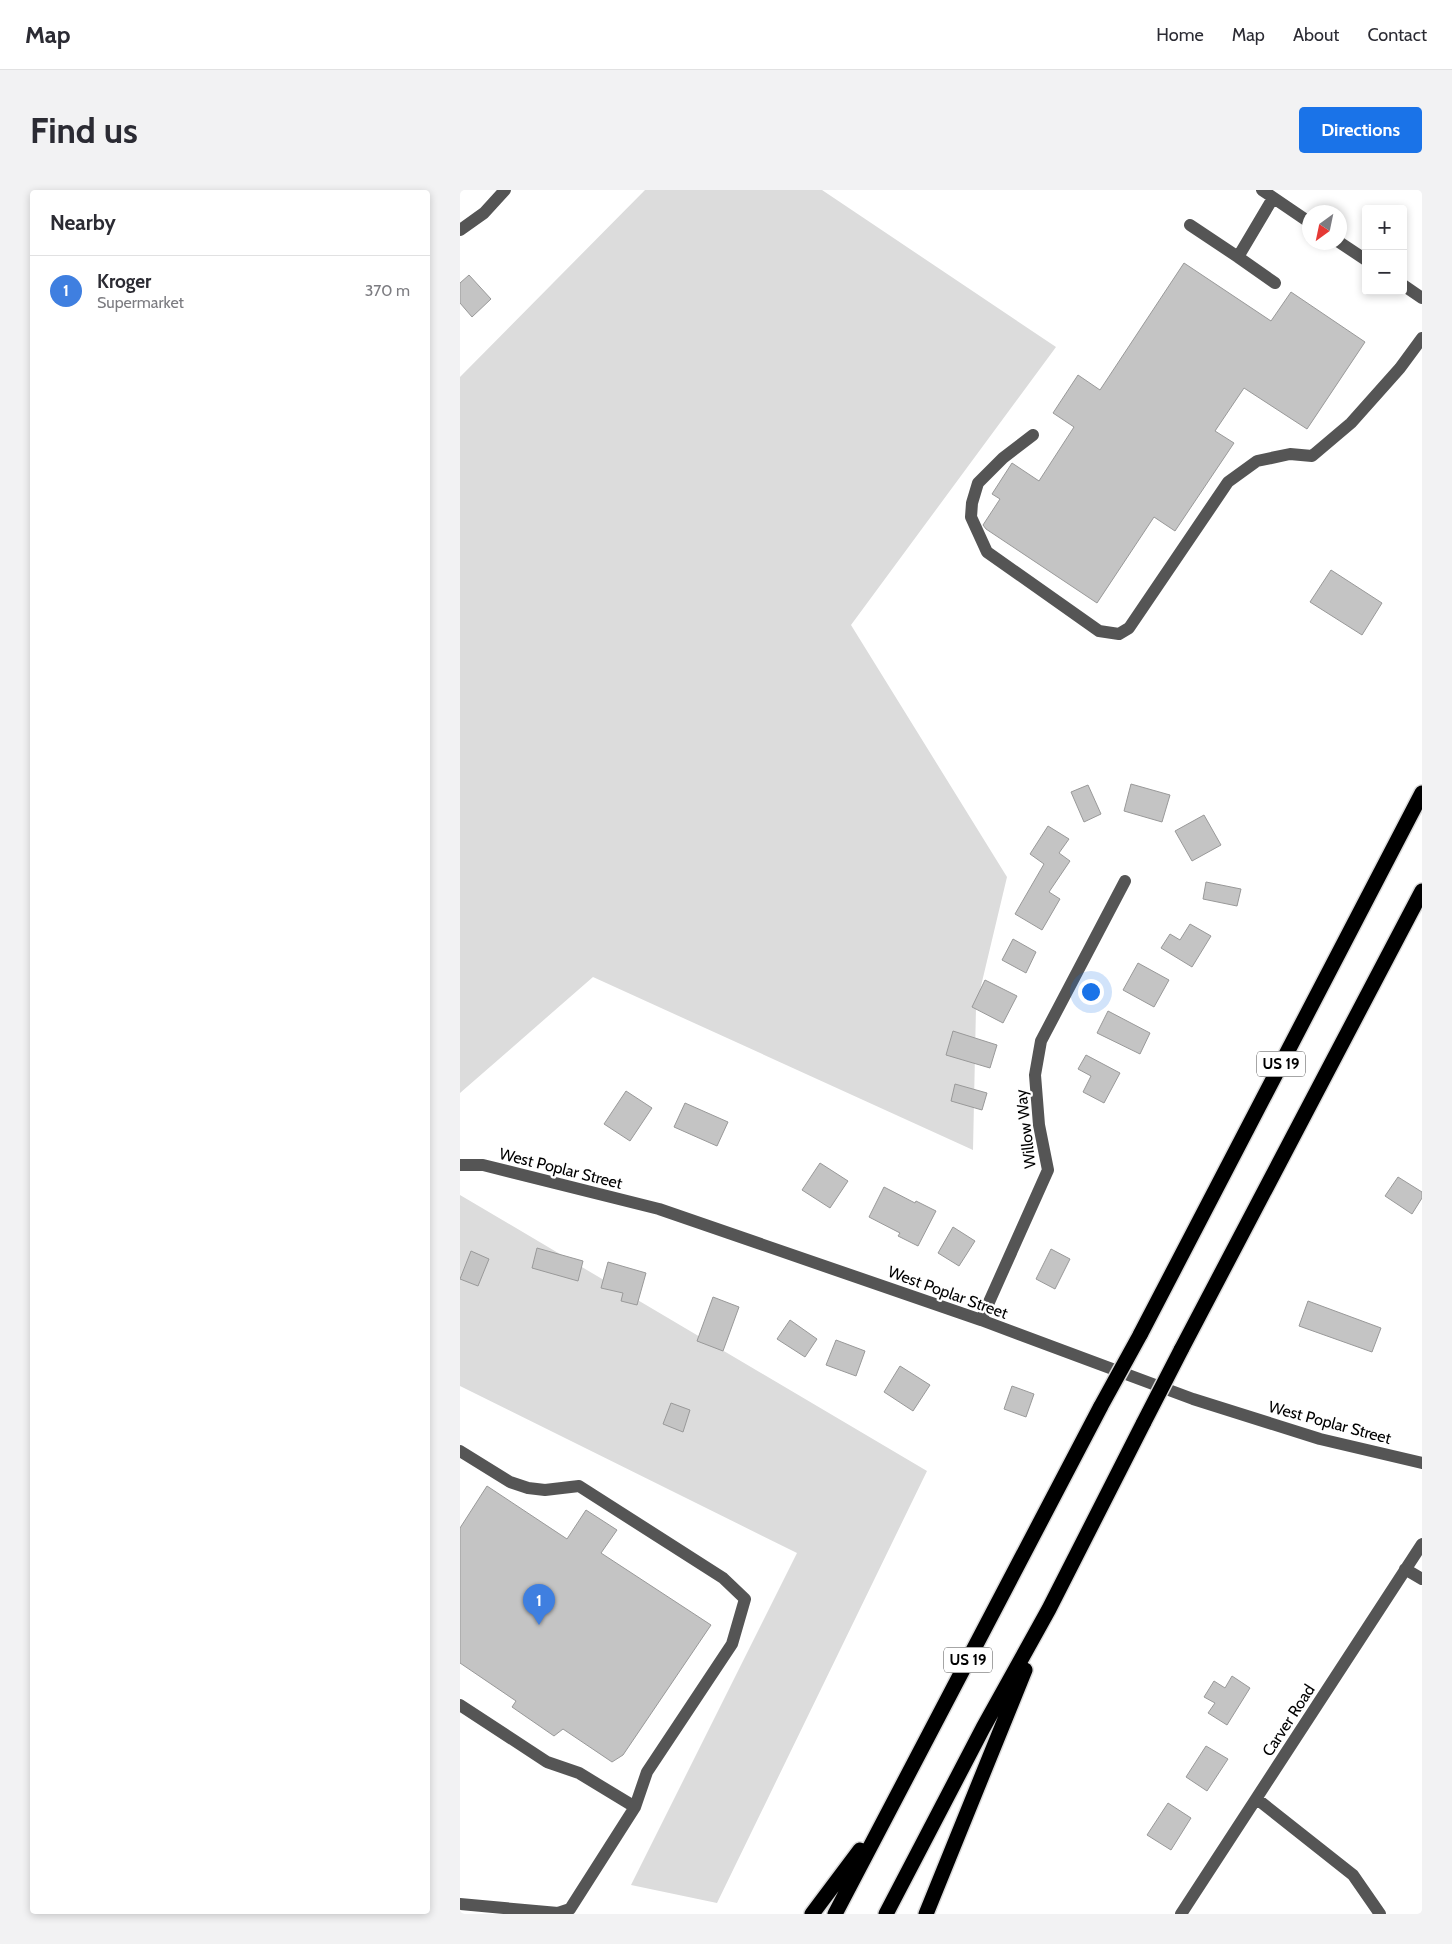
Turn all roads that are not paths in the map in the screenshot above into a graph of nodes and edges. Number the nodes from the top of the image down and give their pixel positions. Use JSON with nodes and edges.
{"nodes":[{"id":1,"x":505,"y":190,"type":"edge"},
{"id":2,"x":1262,"y":190,"type":"edge"},
{"id":3,"x":1273,"y":198,"type":"junction"},
{"id":4,"x":1302,"y":217,"type":"edge"},
{"id":5,"x":1190,"y":226,"type":"dead end"},
{"id":6,"x":460,"y":230,"type":"edge"},
{"id":7,"x":1347,"y":247,"type":"edge"},
{"id":8,"x":1238,"y":257,"type":"junction"},
{"id":9,"x":1362,"y":257,"type":"edge"},
{"id":10,"x":1275,"y":283,"type":"dead end"},
{"id":11,"x":1407,"y":288,"type":"edge"},
{"id":12,"x":1422,"y":298,"type":"edge"},
{"id":13,"x":1422,"y":338,"type":"edge"},
{"id":14,"x":1033,"y":435,"type":"dead end"},
{"id":15,"x":1422,"y":792,"type":"edge"},
{"id":16,"x":1125,"y":881,"type":"dead end"},
{"id":17,"x":1422,"y":892,"type":"edge"},
{"id":18,"x":460,"y":1165,"type":"edge"},
{"id":19,"x":981,"y":1320,"type":"junction"},
{"id":20,"x":460,"y":1451,"type":"edge"},
{"id":21,"x":1422,"y":1463,"type":"edge"},
{"id":22,"x":1422,"y":1544,"type":"edge"},
{"id":23,"x":1405,"y":1569,"type":"junction"},
{"id":24,"x":1422,"y":1580,"type":"edge"},
{"id":25,"x":1049,"y":1609,"type":"junction"},
{"id":26,"x":460,"y":1705,"type":"edge"},
{"id":27,"x":1257,"y":1799,"type":"junction"},
{"id":28,"x":635,"y":1806,"type":"junction"},
{"id":29,"x":885,"y":1818,"type":"junction"},
{"id":30,"x":463,"y":1907,"type":"edge"},
{"id":31,"x":812,"y":1914,"type":"edge"},
{"id":32,"x":834,"y":1914,"type":"edge"},
{"id":33,"x":886,"y":1914,"type":"edge"},
{"id":34,"x":926,"y":1914,"type":"edge"},
{"id":35,"x":1181,"y":1914,"type":"edge"},
{"id":36,"x":1380,"y":1914,"type":"edge"}],
"edges":[{"from":1,"to":6,"type":"street"},
{"from":2,"to":3,"type":"street"},
{"from":3,"to":4,"type":"street"},
{"from":3,"to":8,"type":"street"},
{"from":5,"to":8,"type":"street"},
{"from":7,"to":9,"type":"street"},
{"from":8,"to":10,"type":"street"},
{"from":11,"to":12,"type":"street"},
{"from":13,"to":14,"type":"street"},
{"from":15,"to":29,"type":"highway","number":"US 19","bridge":true},
{"from":16,"to":19,"type":"street","name":"Willow Way"},
{"from":17,"to":25,"type":"highway","number":"US 19","bridge":true},
{"from":18,"to":19,"type":"street","name":"West Poplar Street"},
{"from":19,"to":21,"type":"street","name":"West Poplar Street"},
{"from":20,"to":28,"type":"street"},
{"from":22,"to":23,"type":"street","name":"Carver Road"},
{"from":23,"to":24,"type":"street"},
{"from":23,"to":27,"type":"street","name":"Carver Road"},
{"from":25,"to":33,"type":"highway","number":"US 19"},
{"from":25,"to":34,"type":"highway"},
{"from":26,"to":28,"type":"street"},
{"from":27,"to":35,"type":"street","name":"Carver Road"},
{"from":27,"to":36,"type":"street"},
{"from":28,"to":30,"type":"street"},
{"from":29,"to":31,"type":"highway"},
{"from":29,"to":32,"type":"highway","number":"US 19"}]}
